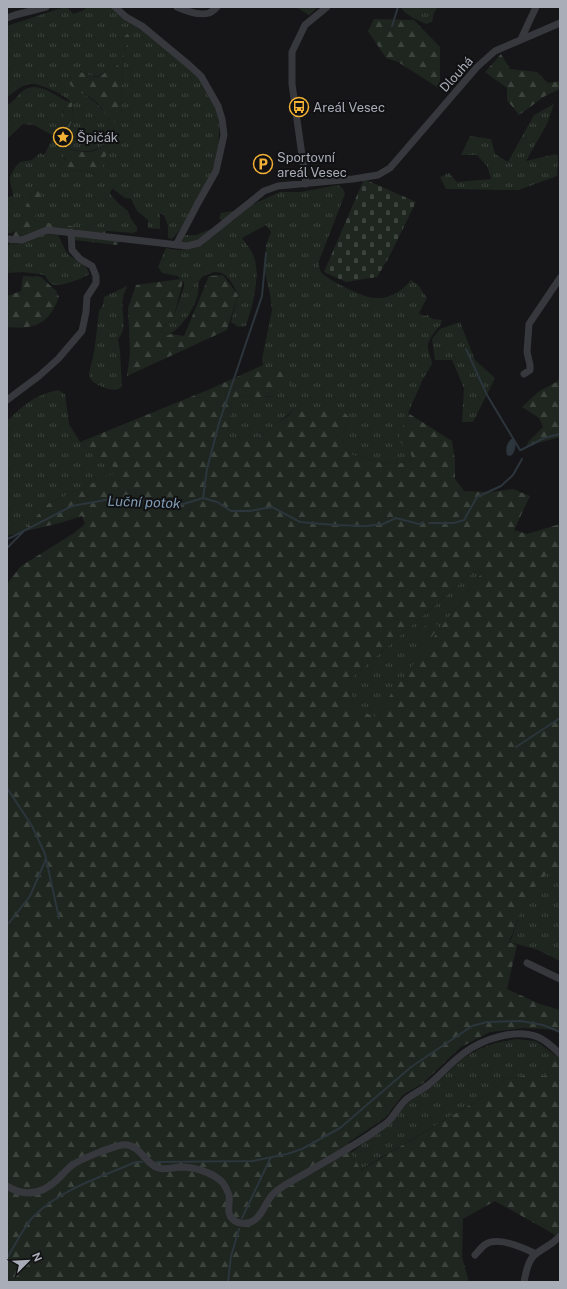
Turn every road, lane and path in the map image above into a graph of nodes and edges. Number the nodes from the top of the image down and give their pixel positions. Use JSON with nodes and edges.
{"nodes":[{"id":1,"x":19,"y":7,"type":"edge"},
{"id":2,"x":46,"y":7,"type":"edge"},
{"id":3,"x":115,"y":7,"type":"edge"},
{"id":4,"x":177,"y":7,"type":"edge"},
{"id":5,"x":217,"y":7,"type":"edge"},
{"id":6,"x":327,"y":7,"type":"edge"},
{"id":7,"x":536,"y":7,"type":"edge"},
{"id":8,"x":15,"y":15,"type":"junction"},
{"id":9,"x":7,"y":18,"type":"edge"},
{"id":10,"x":560,"y":23,"type":"edge"},
{"id":11,"x":521,"y":39,"type":"junction"},
{"id":12,"x":306,"y":184,"type":"junction"},
{"id":13,"x":71,"y":232,"type":"junction"},
{"id":14,"x":7,"y":239,"type":"edge"},
{"id":15,"x":176,"y":245,"type":"junction"},
{"id":16,"x":560,"y":278,"type":"edge"},
{"id":17,"x":524,"y":374,"type":"dead end"},
{"id":18,"x":7,"y":400,"type":"edge"},
{"id":19,"x":527,"y":963,"type":"dead end"},
{"id":20,"x":560,"y":979,"type":"edge"},
{"id":21,"x":560,"y":1054,"type":"edge"},
{"id":22,"x":7,"y":1186,"type":"edge"},
{"id":23,"x":560,"y":1236,"type":"edge"},
{"id":24,"x":536,"y":1254,"type":"junction"},
{"id":25,"x":475,"y":1255,"type":"dead end"},
{"id":26,"x":524,"y":1282,"type":"edge"}],
"edges":[{"from":1,"to":8,"type":"street"},
{"from":2,"to":8,"type":"street"},
{"from":3,"to":15,"type":"street"},
{"from":4,"to":5,"type":"street"},
{"from":6,"to":12,"type":"street"},
{"from":7,"to":11,"type":"street"},
{"from":8,"to":9,"type":"street"},
{"from":10,"to":11,"type":"street","name":"Dlouhá"},
{"from":11,"to":12,"type":"street","name":"Dlouhá"},
{"from":12,"to":15,"type":"street"},
{"from":13,"to":14,"type":"street"},
{"from":13,"to":15,"type":"street"},
{"from":13,"to":18,"type":"street"},
{"from":16,"to":17,"type":"street"},
{"from":19,"to":20,"type":"street"},
{"from":21,"to":22,"type":"street"},
{"from":23,"to":24,"type":"street"},
{"from":24,"to":25,"type":"street"},
{"from":24,"to":26,"type":"street"}]}
